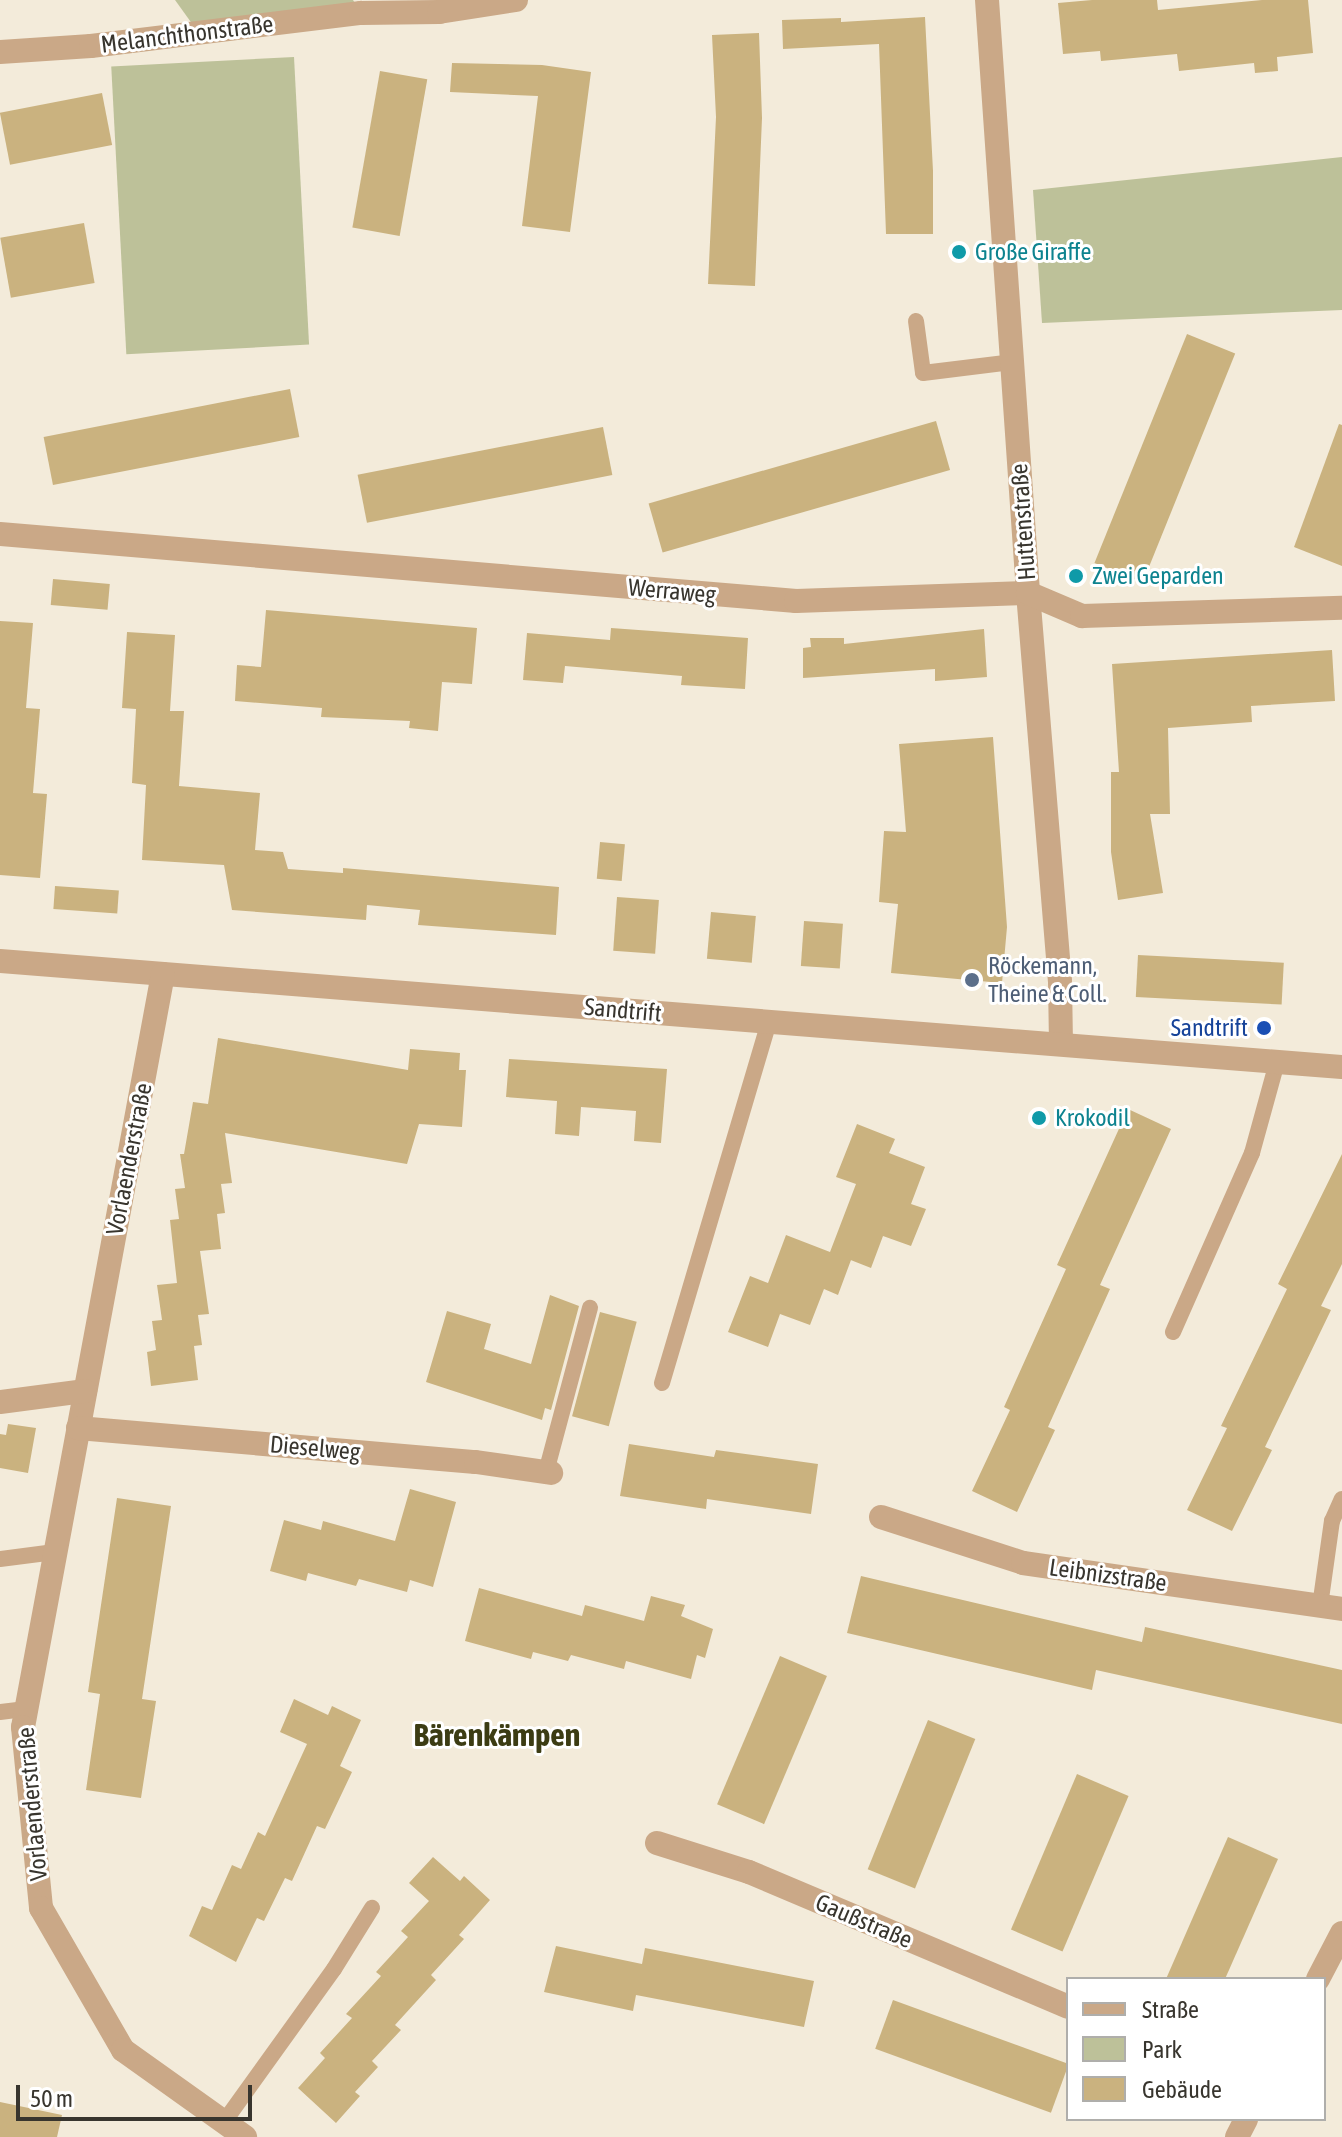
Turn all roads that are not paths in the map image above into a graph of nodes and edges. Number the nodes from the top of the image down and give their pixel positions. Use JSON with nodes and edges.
{"nodes":[{"id":1,"x":516,"y":0,"type":"edge"},
{"id":2,"x":987,"y":0,"type":"edge"},
{"id":3,"x":0,"y":52,"type":"edge"},
{"id":4,"x":916,"y":321,"type":"dead end"},
{"id":5,"x":1013,"y":362,"type":"junction"},
{"id":6,"x":0,"y":534,"type":"edge"},
{"id":7,"x":1028,"y":593,"type":"junction"},
{"id":8,"x":1342,"y":608,"type":"edge"},
{"id":9,"x":0,"y":961,"type":"edge"},
{"id":10,"x":163,"y":974,"type":"junction"},
{"id":11,"x":769,"y":1022,"type":"junction"},
{"id":12,"x":1061,"y":1044,"type":"junction"},
{"id":13,"x":1277,"y":1062,"type":"junction"},
{"id":14,"x":1342,"y":1067,"type":"edge"},
{"id":15,"x":590,"y":1308,"type":"dead end"},
{"id":16,"x":1173,"y":1332,"type":"dead end"},
{"id":17,"x":662,"y":1383,"type":"dead end"},
{"id":18,"x":85,"y":1391,"type":"junction"},
{"id":19,"x":0,"y":1402,"type":"edge"},
{"id":20,"x":78,"y":1428,"type":"junction"},
{"id":21,"x":548,"y":1472,"type":"joint"},
{"id":22,"x":1342,"y":1499,"type":"edge"},
{"id":23,"x":881,"y":1517,"type":"dead end"},
{"id":24,"x":55,"y":1552,"type":"junction"},
{"id":25,"x":0,"y":1559,"type":"edge"},
{"id":26,"x":1331,"y":1607,"type":"edge"},
{"id":27,"x":26,"y":1709,"type":"junction"},
{"id":28,"x":0,"y":1712,"type":"edge"},
{"id":29,"x":657,"y":1843,"type":"dead end"},
{"id":30,"x":372,"y":1908,"type":"dead end"},
{"id":31,"x":1342,"y":1933,"type":"edge"},
{"id":32,"x":1319,"y":1977,"type":"edge"},
{"id":33,"x":1066,"y":2006,"type":"edge"},
{"id":34,"x":224,"y":2122,"type":"junction"},
{"id":35,"x":245,"y":2137,"type":"edge"}],
"edges":[{"from":1,"to":3,"type":"street","name":"Melanchthonstraße"},
{"from":2,"to":5,"type":"street","name":"Huttenstraße"},
{"from":4,"to":5,"type":"lane"},
{"from":5,"to":7,"type":"street","name":"Huttenstraße"},
{"from":6,"to":7,"type":"street","name":"Werraweg"},
{"from":7,"to":8,"type":"street","name":"Werraweg"},
{"from":7,"to":12,"type":"street","name":"Huttenstraße"},
{"from":9,"to":10,"type":"street","name":"Sandtrift"},
{"from":10,"to":11,"type":"street","name":"Sandtrift"},
{"from":10,"to":18,"type":"street","name":"Vorlaenderstraße"},
{"from":11,"to":12,"type":"street","name":"Sandtrift"},
{"from":11,"to":17,"type":"lane"},
{"from":12,"to":13,"type":"street","name":"Sandtrift"},
{"from":13,"to":14,"type":"street","name":"Sandtrift"},
{"from":13,"to":16,"type":"lane"},
{"from":15,"to":21,"type":"lane"},
{"from":18,"to":19,"type":"street"},
{"from":18,"to":20,"type":"street","name":"Vorlaenderstraße"},
{"from":20,"to":21,"type":"street","name":"Dieselweg"},
{"from":20,"to":24,"type":"street","name":"Vorlaenderstraße"},
{"from":22,"to":26,"type":"lane"},
{"from":23,"to":26,"type":"street","name":"Leibnizstraße"},
{"from":24,"to":25,"type":"lane"},
{"from":24,"to":27,"type":"street","name":"Vorlaenderstraße"},
{"from":27,"to":28,"type":"lane"},
{"from":27,"to":34,"type":"street","name":"Vorlaenderstraße"},
{"from":29,"to":33,"type":"street","name":"Gaußstraße"},
{"from":30,"to":34,"type":"lane"},
{"from":31,"to":32,"type":"street"},
{"from":34,"to":35,"type":"street","name":"Vorlaenderstraße"}]}
